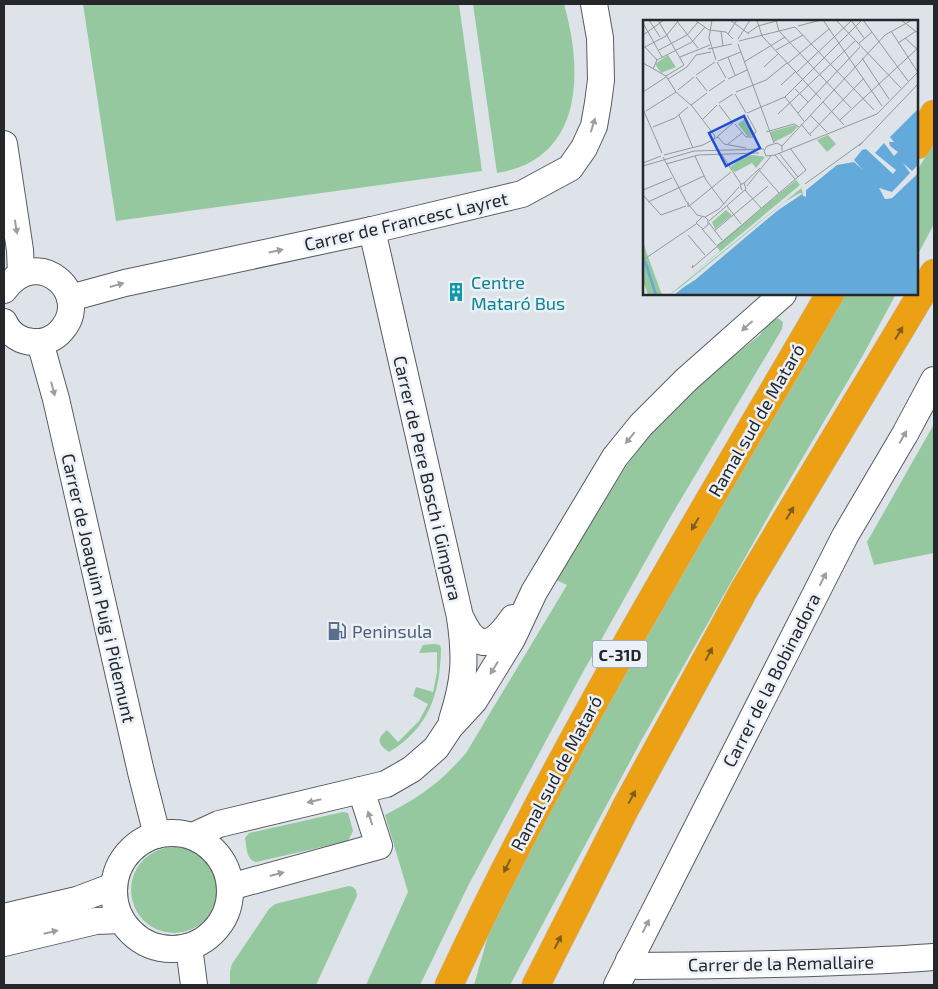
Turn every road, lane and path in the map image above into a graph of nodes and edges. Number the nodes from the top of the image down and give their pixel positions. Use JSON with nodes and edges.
{"nodes":[{"id":1,"x":594,"y":4,"type":"edge"},
{"id":2,"x":934,"y":114,"type":"edge"},
{"id":3,"x":918,"y":143,"type":"edge"},
{"id":4,"x":4,"y":144,"type":"edge"},
{"id":5,"x":372,"y":230,"type":"junction"},
{"id":6,"x":934,"y":273,"type":"edge"},
{"id":7,"x":12,"y":282,"type":"edge"},
{"id":8,"x":782,"y":295,"type":"edge"},
{"id":9,"x":829,"y":295,"type":"edge"},
{"id":10,"x":70,"y":298,"type":"junction"},
{"id":11,"x":5,"y":326,"type":"edge"},
{"id":12,"x":40,"y":342,"type":"junction"},
{"id":13,"x":934,"y":380,"type":"edge"},
{"id":14,"x":534,"y":592,"type":"junction"},
{"id":15,"x":460,"y":617,"type":"junction"},
{"id":16,"x":450,"y":727,"type":"junction"},
{"id":17,"x":361,"y":790,"type":"junction"},
{"id":18,"x":156,"y":835,"type":"junction"},
{"id":19,"x":193,"y":836,"type":"junction"},
{"id":20,"x":114,"y":886,"type":"junction"},
{"id":21,"x":230,"y":887,"type":"junction"},
{"id":22,"x":4,"y":917,"type":"edge"},
{"id":23,"x":121,"y":920,"type":"junction"},
{"id":24,"x":4,"y":943,"type":"edge"},
{"id":25,"x":189,"y":947,"type":"junction"},
{"id":26,"x":934,"y":957,"type":"edge"},
{"id":27,"x":629,"y":960,"type":"junction"},
{"id":28,"x":194,"y":985,"type":"edge"},
{"id":29,"x":449,"y":985,"type":"edge"},
{"id":30,"x":536,"y":985,"type":"edge"},
{"id":31,"x":616,"y":985,"type":"edge"}],
"edges":[{"from":5,"to":1,"type":"street","name":"Carrer de Francesc Layret","one_way":true},
{"from":2,"to":3,"type":"highway"},
{"from":4,"to":7,"type":"street","one_way":true},
{"from":10,"to":5,"type":"street","name":"Carrer de Francesc Layret","one_way":true},
{"from":5,"to":15,"type":"street","name":"Carrer de Pere Bosch i Gimpera"},
{"from":30,"to":6,"type":"highway","one_way":true},
{"from":7,"to":10,"type":"street"},
{"from":8,"to":14,"type":"street","one_way":true},
{"from":9,"to":29,"type":"highway","name":"Ramal sud de Mataró","number":"C-31D","one_way":true},
{"from":10,"to":12,"type":"street"},
{"from":11,"to":12,"type":"street"},
{"from":12,"to":18,"type":"street","name":"Carrer de Joaquim Puig i Pidemunt","one_way":true},
{"from":27,"to":13,"type":"street","name":"Carrer de la Bobinadora","one_way":true},
{"from":14,"to":15,"type":"street"},
{"from":14,"to":16,"type":"street","one_way":true},
{"from":15,"to":16,"type":"street","name":"Carrer de Pere Bosch i Gimpera"},
{"from":16,"to":17,"type":"street"},
{"from":17,"to":19,"type":"street","one_way":true},
{"from":21,"to":17,"type":"street","one_way":true},
{"from":18,"to":19,"type":"street"},
{"from":18,"to":20,"type":"street"},
{"from":19,"to":21,"type":"street"},
{"from":20,"to":22,"type":"street"},
{"from":20,"to":23,"type":"street"},
{"from":21,"to":25,"type":"street"},
{"from":24,"to":23,"type":"street","one_way":true},
{"from":23,"to":25,"type":"street"},
{"from":25,"to":28,"type":"street"},
{"from":26,"to":27,"type":"street","name":"Carrer de la Remallaire"},
{"from":27,"to":31,"type":"street","name":"Carrer de la Bobinadora"}]}
